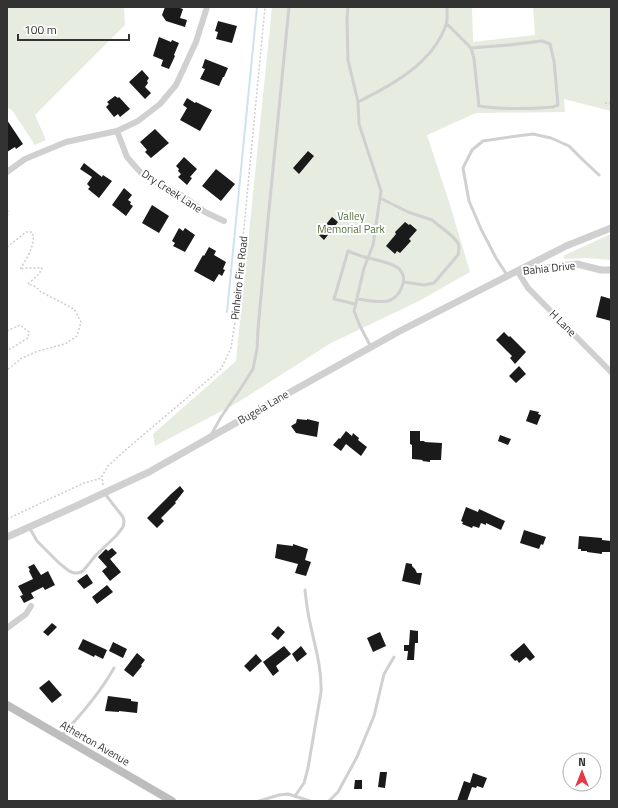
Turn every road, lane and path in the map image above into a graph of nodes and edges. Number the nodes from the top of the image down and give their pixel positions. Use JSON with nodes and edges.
{"nodes":[{"id":1,"x":207,"y":7,"type":"edge"},
{"id":2,"x":265,"y":7,"type":"edge"},
{"id":3,"x":289,"y":7,"type":"edge"},
{"id":4,"x":348,"y":7,"type":"edge"},
{"id":5,"x":447,"y":7,"type":"edge"},
{"id":6,"x":446,"y":24,"type":"junction"},
{"id":7,"x":471,"y":48,"type":"junction"},
{"id":8,"x":358,"y":102,"type":"junction"},
{"id":9,"x":604,"y":103,"type":"dead end"},
{"id":10,"x":611,"y":104,"type":"edge"},
{"id":11,"x":117,"y":131,"type":"junction"},
{"id":12,"x":7,"y":172,"type":"edge"},
{"id":13,"x":599,"y":175,"type":"dead end"},
{"id":14,"x":380,"y":198,"type":"junction"},
{"id":15,"x":7,"y":212,"type":"edge"},
{"id":16,"x":224,"y":221,"type":"dead end"},
{"id":17,"x":7,"y":222,"type":"edge"},
{"id":18,"x":611,"y":228,"type":"edge"},
{"id":19,"x":7,"y":247,"type":"edge"},
{"id":20,"x":368,"y":258,"type":"junction"},
{"id":21,"x":611,"y":270,"type":"edge"},
{"id":22,"x":518,"y":272,"type":"junction"},
{"id":23,"x":508,"y":276,"type":"junction"},
{"id":24,"x":404,"y":282,"type":"junction"},
{"id":25,"x":357,"y":299,"type":"junction"},
{"id":26,"x":355,"y":304,"type":"junction"},
{"id":27,"x":7,"y":332,"type":"edge"},
{"id":28,"x":371,"y":347,"type":"junction"},
{"id":29,"x":7,"y":351,"type":"edge"},
{"id":30,"x":7,"y":370,"type":"edge"},
{"id":31,"x":611,"y":372,"type":"edge"},
{"id":32,"x":209,"y":438,"type":"junction"},
{"id":33,"x":102,"y":478,"type":"junction"},
{"id":34,"x":104,"y":493,"type":"junction"},
{"id":35,"x":7,"y":519,"type":"edge"},
{"id":36,"x":29,"y":527,"type":"junction"},
{"id":37,"x":7,"y":537,"type":"edge"},
{"id":38,"x":305,"y":590,"type":"dead end"},
{"id":39,"x":31,"y":606,"type":"dead end"},
{"id":40,"x":7,"y":628,"type":"edge"},
{"id":41,"x":394,"y":657,"type":"dead end"},
{"id":42,"x":114,"y":668,"type":"dead end"},
{"id":43,"x":7,"y":705,"type":"edge"},
{"id":44,"x":61,"y":736,"type":"junction"},
{"id":45,"x":295,"y":796,"type":"junction"},
{"id":46,"x":172,"y":801,"type":"edge"},
{"id":47,"x":260,"y":801,"type":"edge"},
{"id":48,"x":310,"y":801,"type":"edge"},
{"id":49,"x":329,"y":801,"type":"edge"}],
"edges":[{"from":1,"to":11,"type":"street"},
{"from":2,"to":33,"type":"path","name":"Pinheiro Fire Road"},
{"from":3,"to":32,"type":"lane"},
{"from":4,"to":8,"type":"lane"},
{"from":5,"to":6,"type":"lane"},
{"from":6,"to":7,"type":"lane"},
{"from":6,"to":8,"type":"lane"},
{"from":7,"to":7,"type":"lane"},
{"from":8,"to":14,"type":"lane"},
{"from":9,"to":10,"type":"path"},
{"from":11,"to":12,"type":"street"},
{"from":11,"to":16,"type":"street","name":"Dry Creek Lane"},
{"from":13,"to":23,"type":"lane"},
{"from":14,"to":20,"type":"lane"},
{"from":14,"to":24,"type":"lane"},
{"from":15,"to":17,"type":"path"},
{"from":18,"to":22,"type":"street","name":"Bahia Drive"},
{"from":19,"to":30,"type":"path"},
{"from":20,"to":24,"type":"lane"},
{"from":20,"to":25,"type":"lane"},
{"from":20,"to":26,"type":"lane"},
{"from":21,"to":22,"type":"street","name":"Bahia Drive"},
{"from":22,"to":23,"type":"street","name":"Bugeia Lane"},
{"from":22,"to":31,"type":"street","name":"H Lane"},
{"from":23,"to":28,"type":"street","name":"Bugeia Lane"},
{"from":24,"to":25,"type":"lane"},
{"from":25,"to":26,"type":"lane"},
{"from":26,"to":28,"type":"lane"},
{"from":27,"to":29,"type":"path"},
{"from":28,"to":32,"type":"street","name":"Bugeia Lane"},
{"from":32,"to":34,"type":"street","name":"Bugeia Lane"},
{"from":33,"to":34,"type":"path"},
{"from":33,"to":35,"type":"path"},
{"from":34,"to":36,"type":"street","name":"Bugeia Lane"},
{"from":34,"to":36,"type":"lane"},
{"from":36,"to":37,"type":"street","name":"Bugeia Lane"},
{"from":38,"to":45,"type":"lane"},
{"from":39,"to":40,"type":"street"},
{"from":41,"to":49,"type":"lane"},
{"from":42,"to":44,"type":"lane"},
{"from":43,"to":44,"type":"main road","name":"Atherton Avenue"},
{"from":44,"to":46,"type":"main road","name":"Atherton Avenue"},
{"from":45,"to":47,"type":"lane"},
{"from":45,"to":48,"type":"lane"}]}
